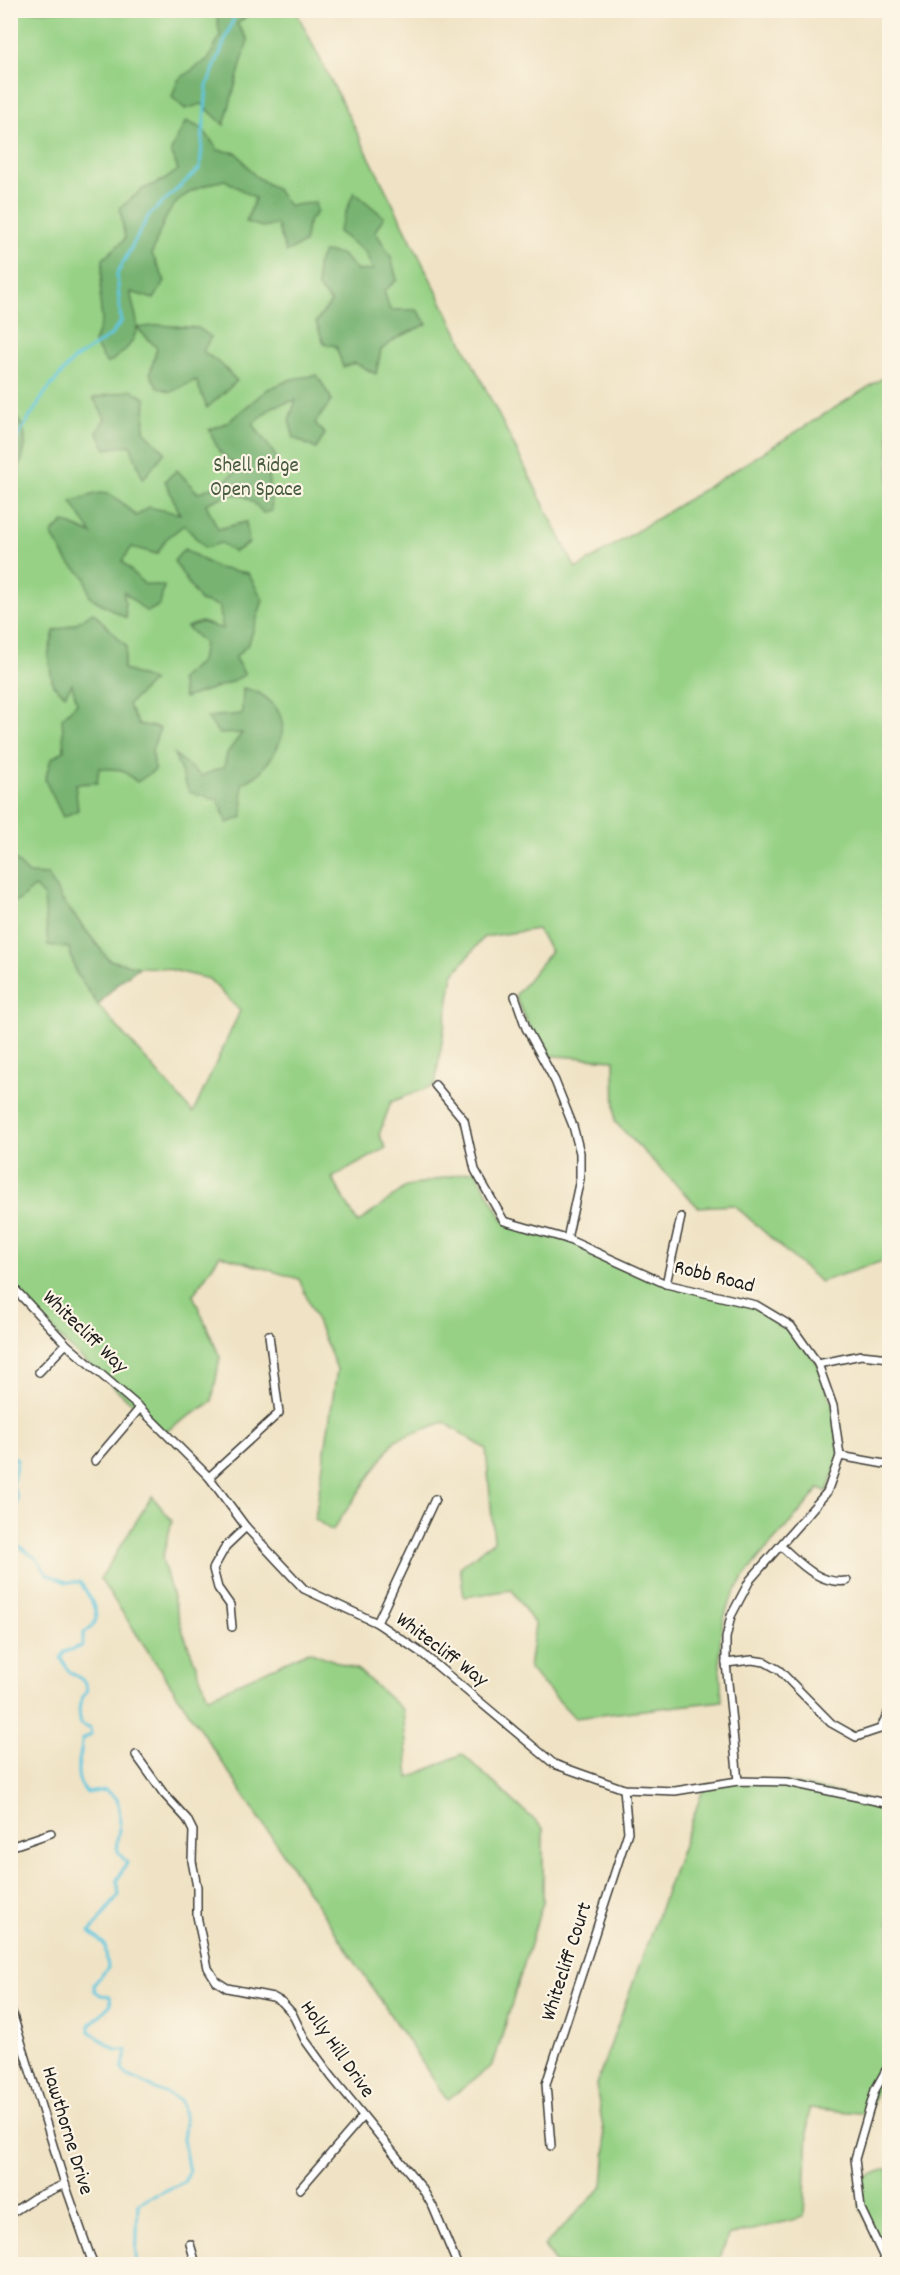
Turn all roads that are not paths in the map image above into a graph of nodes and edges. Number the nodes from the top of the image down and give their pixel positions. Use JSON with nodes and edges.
{"nodes":[{"id":1,"x":515,"y":996,"type":"dead end"},
{"id":2,"x":435,"y":1085,"type":"dead end"},
{"id":3,"x":681,"y":1216,"type":"dead end"},
{"id":4,"x":567,"y":1239,"type":"junction"},
{"id":5,"x":10,"y":1284,"type":"edge"},
{"id":6,"x":666,"y":1284,"type":"junction"},
{"id":7,"x":269,"y":1335,"type":"dead end"},
{"id":8,"x":66,"y":1344,"type":"junction"},
{"id":9,"x":890,"y":1358,"type":"edge"},
{"id":10,"x":818,"y":1364,"type":"junction"},
{"id":11,"x":39,"y":1372,"type":"dead end"},
{"id":12,"x":140,"y":1408,"type":"junction"},
{"id":13,"x":840,"y":1456,"type":"junction"},
{"id":14,"x":95,"y":1461,"type":"dead end"},
{"id":15,"x":890,"y":1465,"type":"edge"},
{"id":16,"x":209,"y":1477,"type":"junction"},
{"id":17,"x":435,"y":1499,"type":"dead end"},
{"id":18,"x":246,"y":1527,"type":"junction"},
{"id":19,"x":781,"y":1546,"type":"junction"},
{"id":20,"x":847,"y":1581,"type":"dead end"},
{"id":21,"x":376,"y":1623,"type":"junction"},
{"id":22,"x":10,"y":1624,"type":"edge"},
{"id":23,"x":232,"y":1627,"type":"dead end"},
{"id":24,"x":10,"y":1653,"type":"edge"},
{"id":25,"x":726,"y":1663,"type":"junction"},
{"id":26,"x":890,"y":1709,"type":"edge"},
{"id":27,"x":136,"y":1755,"type":"dead end"},
{"id":28,"x":738,"y":1781,"type":"junction"},
{"id":29,"x":624,"y":1789,"type":"junction"},
{"id":30,"x":890,"y":1804,"type":"edge"},
{"id":31,"x":51,"y":1833,"type":"dead end"},
{"id":32,"x":10,"y":1847,"type":"edge"},
{"id":33,"x":10,"y":2006,"type":"edge"},
{"id":34,"x":890,"y":2063,"type":"edge"},
{"id":35,"x":363,"y":2116,"type":"junction"},
{"id":36,"x":551,"y":2146,"type":"dead end"},
{"id":37,"x":65,"y":2184,"type":"junction"},
{"id":38,"x":300,"y":2189,"type":"dead end"},
{"id":39,"x":10,"y":2214,"type":"edge"},
{"id":40,"x":190,"y":2244,"type":"dead end"},
{"id":41,"x":93,"y":2265,"type":"edge"},
{"id":42,"x":196,"y":2265,"type":"edge"},
{"id":43,"x":457,"y":2265,"type":"edge"},
{"id":44,"x":887,"y":2265,"type":"edge"}],
"edges":[{"from":1,"to":4,"type":"street"},
{"from":2,"to":4,"type":"street","name":"Robb Road"},
{"from":3,"to":6,"type":"street"},
{"from":4,"to":6,"type":"street","name":"Robb Road"},
{"from":5,"to":8,"type":"street","name":"Whitecliff Way"},
{"from":6,"to":10,"type":"street","name":"Robb Road"},
{"from":7,"to":16,"type":"street"},
{"from":8,"to":11,"type":"street"},
{"from":8,"to":12,"type":"street","name":"Whitecliff Way"},
{"from":9,"to":10,"type":"street"},
{"from":10,"to":13,"type":"street","name":"Robb Road"},
{"from":12,"to":14,"type":"street"},
{"from":12,"to":16,"type":"street","name":"Whitecliff Way"},
{"from":13,"to":15,"type":"street"},
{"from":13,"to":19,"type":"street","name":"Robb Road"},
{"from":16,"to":18,"type":"street","name":"Whitecliff Way"},
{"from":17,"to":21,"type":"street"},
{"from":18,"to":21,"type":"street","name":"Whitecliff Way"},
{"from":18,"to":23,"type":"street"},
{"from":19,"to":20,"type":"street"},
{"from":19,"to":25,"type":"street","name":"Robb Road"},
{"from":21,"to":29,"type":"street","name":"Whitecliff Way"},
{"from":22,"to":24,"type":"street"},
{"from":25,"to":26,"type":"street"},
{"from":25,"to":28,"type":"street","name":"Robb Road"},
{"from":27,"to":35,"type":"street","name":"Holly Hill Drive"},
{"from":28,"to":29,"type":"street","name":"Whitecliff Way"},
{"from":28,"to":30,"type":"street","name":"Whitecliff Way"},
{"from":29,"to":36,"type":"street","name":"Whitecliff Court"},
{"from":31,"to":32,"type":"street"},
{"from":33,"to":37,"type":"street","name":"Hawthorne Drive"},
{"from":34,"to":44,"type":"street"},
{"from":35,"to":38,"type":"street"},
{"from":35,"to":43,"type":"street","name":"Holly Hill Drive"},
{"from":37,"to":39,"type":"street"},
{"from":37,"to":41,"type":"street","name":"Hawthorne Drive"},
{"from":40,"to":42,"type":"street"}]}
